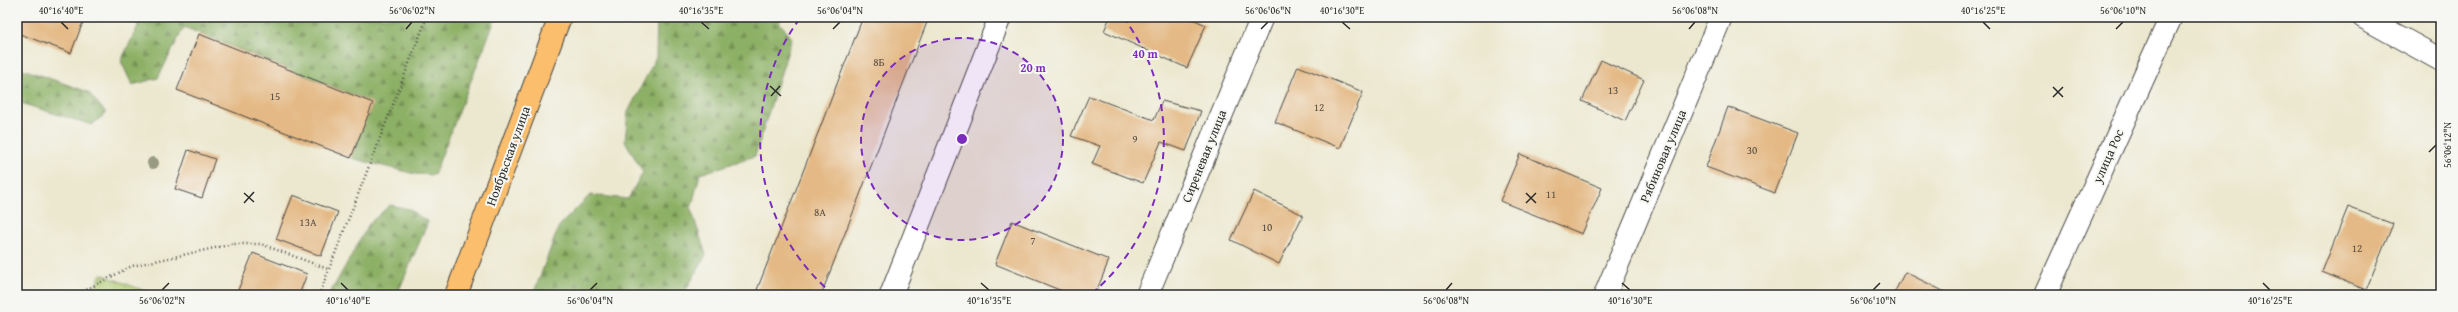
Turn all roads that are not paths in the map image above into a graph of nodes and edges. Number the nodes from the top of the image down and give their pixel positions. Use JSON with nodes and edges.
{"nodes":[{"id":1,"x":560,"y":17,"type":"edge"},
{"id":2,"x":1000,"y":17,"type":"edge"},
{"id":3,"x":1262,"y":17,"type":"edge"},
{"id":4,"x":1721,"y":17,"type":"edge"},
{"id":5,"x":2171,"y":17,"type":"edge"},
{"id":6,"x":2363,"y":17,"type":"edge"},
{"id":7,"x":2441,"y":60,"type":"edge"},
{"id":8,"x":456,"y":295,"type":"edge"},
{"id":9,"x":891,"y":295,"type":"edge"},
{"id":10,"x":1147,"y":295,"type":"edge"},
{"id":11,"x":1606,"y":295,"type":"edge"},
{"id":12,"x":2045,"y":295,"type":"edge"}],
"edges":[{"from":1,"to":8,"type":"highway","name":"Ноябрьская улица"},
{"from":2,"to":9,"type":"street"},
{"from":3,"to":10,"type":"street","name":"Сиреневая улица"},
{"from":4,"to":11,"type":"street","name":"Рябиновая улица"},
{"from":5,"to":12,"type":"street","name":"улица Рос"},
{"from":6,"to":7,"type":"street"}]}
